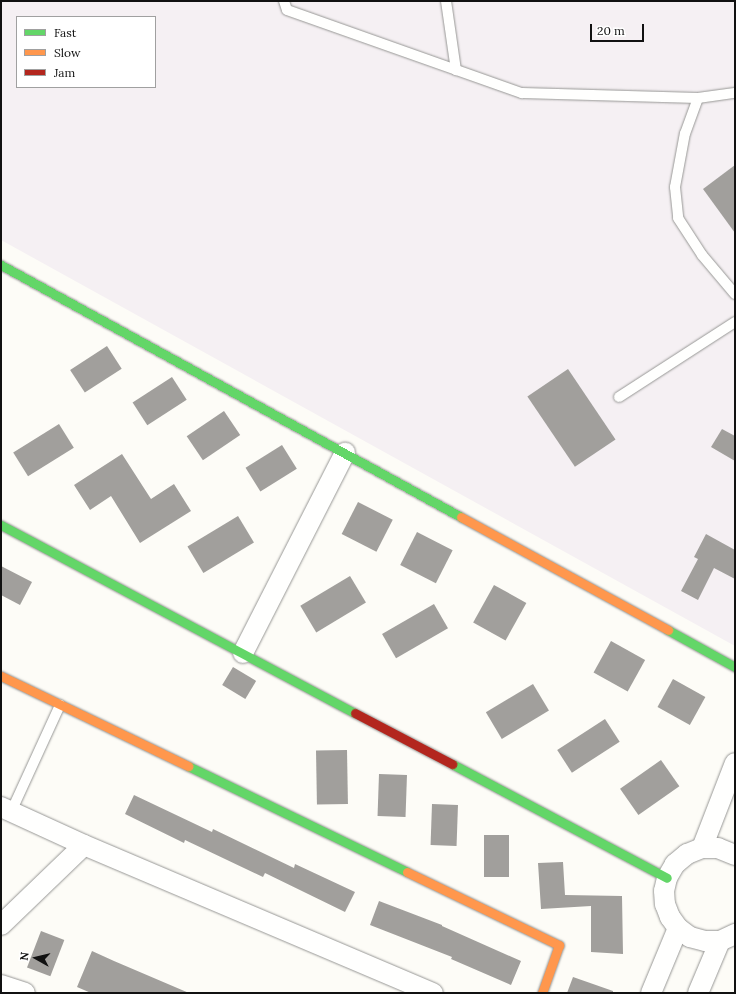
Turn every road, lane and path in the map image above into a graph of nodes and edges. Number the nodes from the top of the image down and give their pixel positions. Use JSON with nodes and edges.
{"nodes":[{"id":1,"x":284,"y":1,"type":"edge"},
{"id":2,"x":446,"y":1,"type":"edge"},
{"id":3,"x":456,"y":70,"type":"junction"},
{"id":4,"x":735,"y":94,"type":"edge"},
{"id":5,"x":698,"y":98,"type":"junction"},
{"id":6,"x":1,"y":265,"type":"edge"},
{"id":7,"x":735,"y":294,"type":"edge"},
{"id":8,"x":735,"y":322,"type":"edge"},
{"id":9,"x":619,"y":397,"type":"dead end"},
{"id":10,"x":345,"y":453,"type":"junction"},
{"id":11,"x":1,"y":525,"type":"edge"},
{"id":12,"x":243,"y":653,"type":"junction"},
{"id":13,"x":735,"y":667,"type":"edge"},
{"id":14,"x":1,"y":676,"type":"edge"},
{"id":15,"x":60,"y":705,"type":"junction"},
{"id":16,"x":735,"y":763,"type":"edge"},
{"id":17,"x":6,"y":809,"type":"edge"},
{"id":18,"x":84,"y":845,"type":"junction"},
{"id":19,"x":702,"y":848,"type":"junction"},
{"id":20,"x":735,"y":855,"type":"edge"},
{"id":21,"x":667,"y":878,"type":"junction"},
{"id":22,"x":1,"y":925,"type":"edge"},
{"id":23,"x":678,"y":928,"type":"junction"},
{"id":24,"x":727,"y":938,"type":"edge"},
{"id":25,"x":1,"y":985,"type":"edge"},
{"id":26,"x":25,"y":993,"type":"edge"},
{"id":27,"x":433,"y":993,"type":"edge"},
{"id":28,"x":542,"y":993,"type":"edge"},
{"id":29,"x":651,"y":993,"type":"edge"},
{"id":30,"x":698,"y":993,"type":"edge"}],
"edges":[{"from":1,"to":3,"type":"lane"},
{"from":2,"to":3,"type":"lane"},
{"from":3,"to":5,"type":"lane"},
{"from":4,"to":5,"type":"lane"},
{"from":5,"to":7,"type":"lane"},
{"from":6,"to":10,"type":"street"},
{"from":8,"to":9,"type":"lane"},
{"from":10,"to":12,"type":"street"},
{"from":10,"to":13,"type":"street"},
{"from":11,"to":12,"type":"street"},
{"from":12,"to":21,"type":"street"},
{"from":14,"to":15,"type":"street"},
{"from":15,"to":17,"type":"lane"},
{"from":15,"to":28,"type":"street"},
{"from":16,"to":19,"type":"street"},
{"from":17,"to":18,"type":"street"},
{"from":18,"to":22,"type":"street"},
{"from":18,"to":27,"type":"street"},
{"from":19,"to":20,"type":"street"},
{"from":19,"to":21,"type":"street"},
{"from":21,"to":23,"type":"street"},
{"from":23,"to":24,"type":"street"},
{"from":23,"to":29,"type":"street"},
{"from":24,"to":30,"type":"street"},
{"from":25,"to":26,"type":"street"}]}
